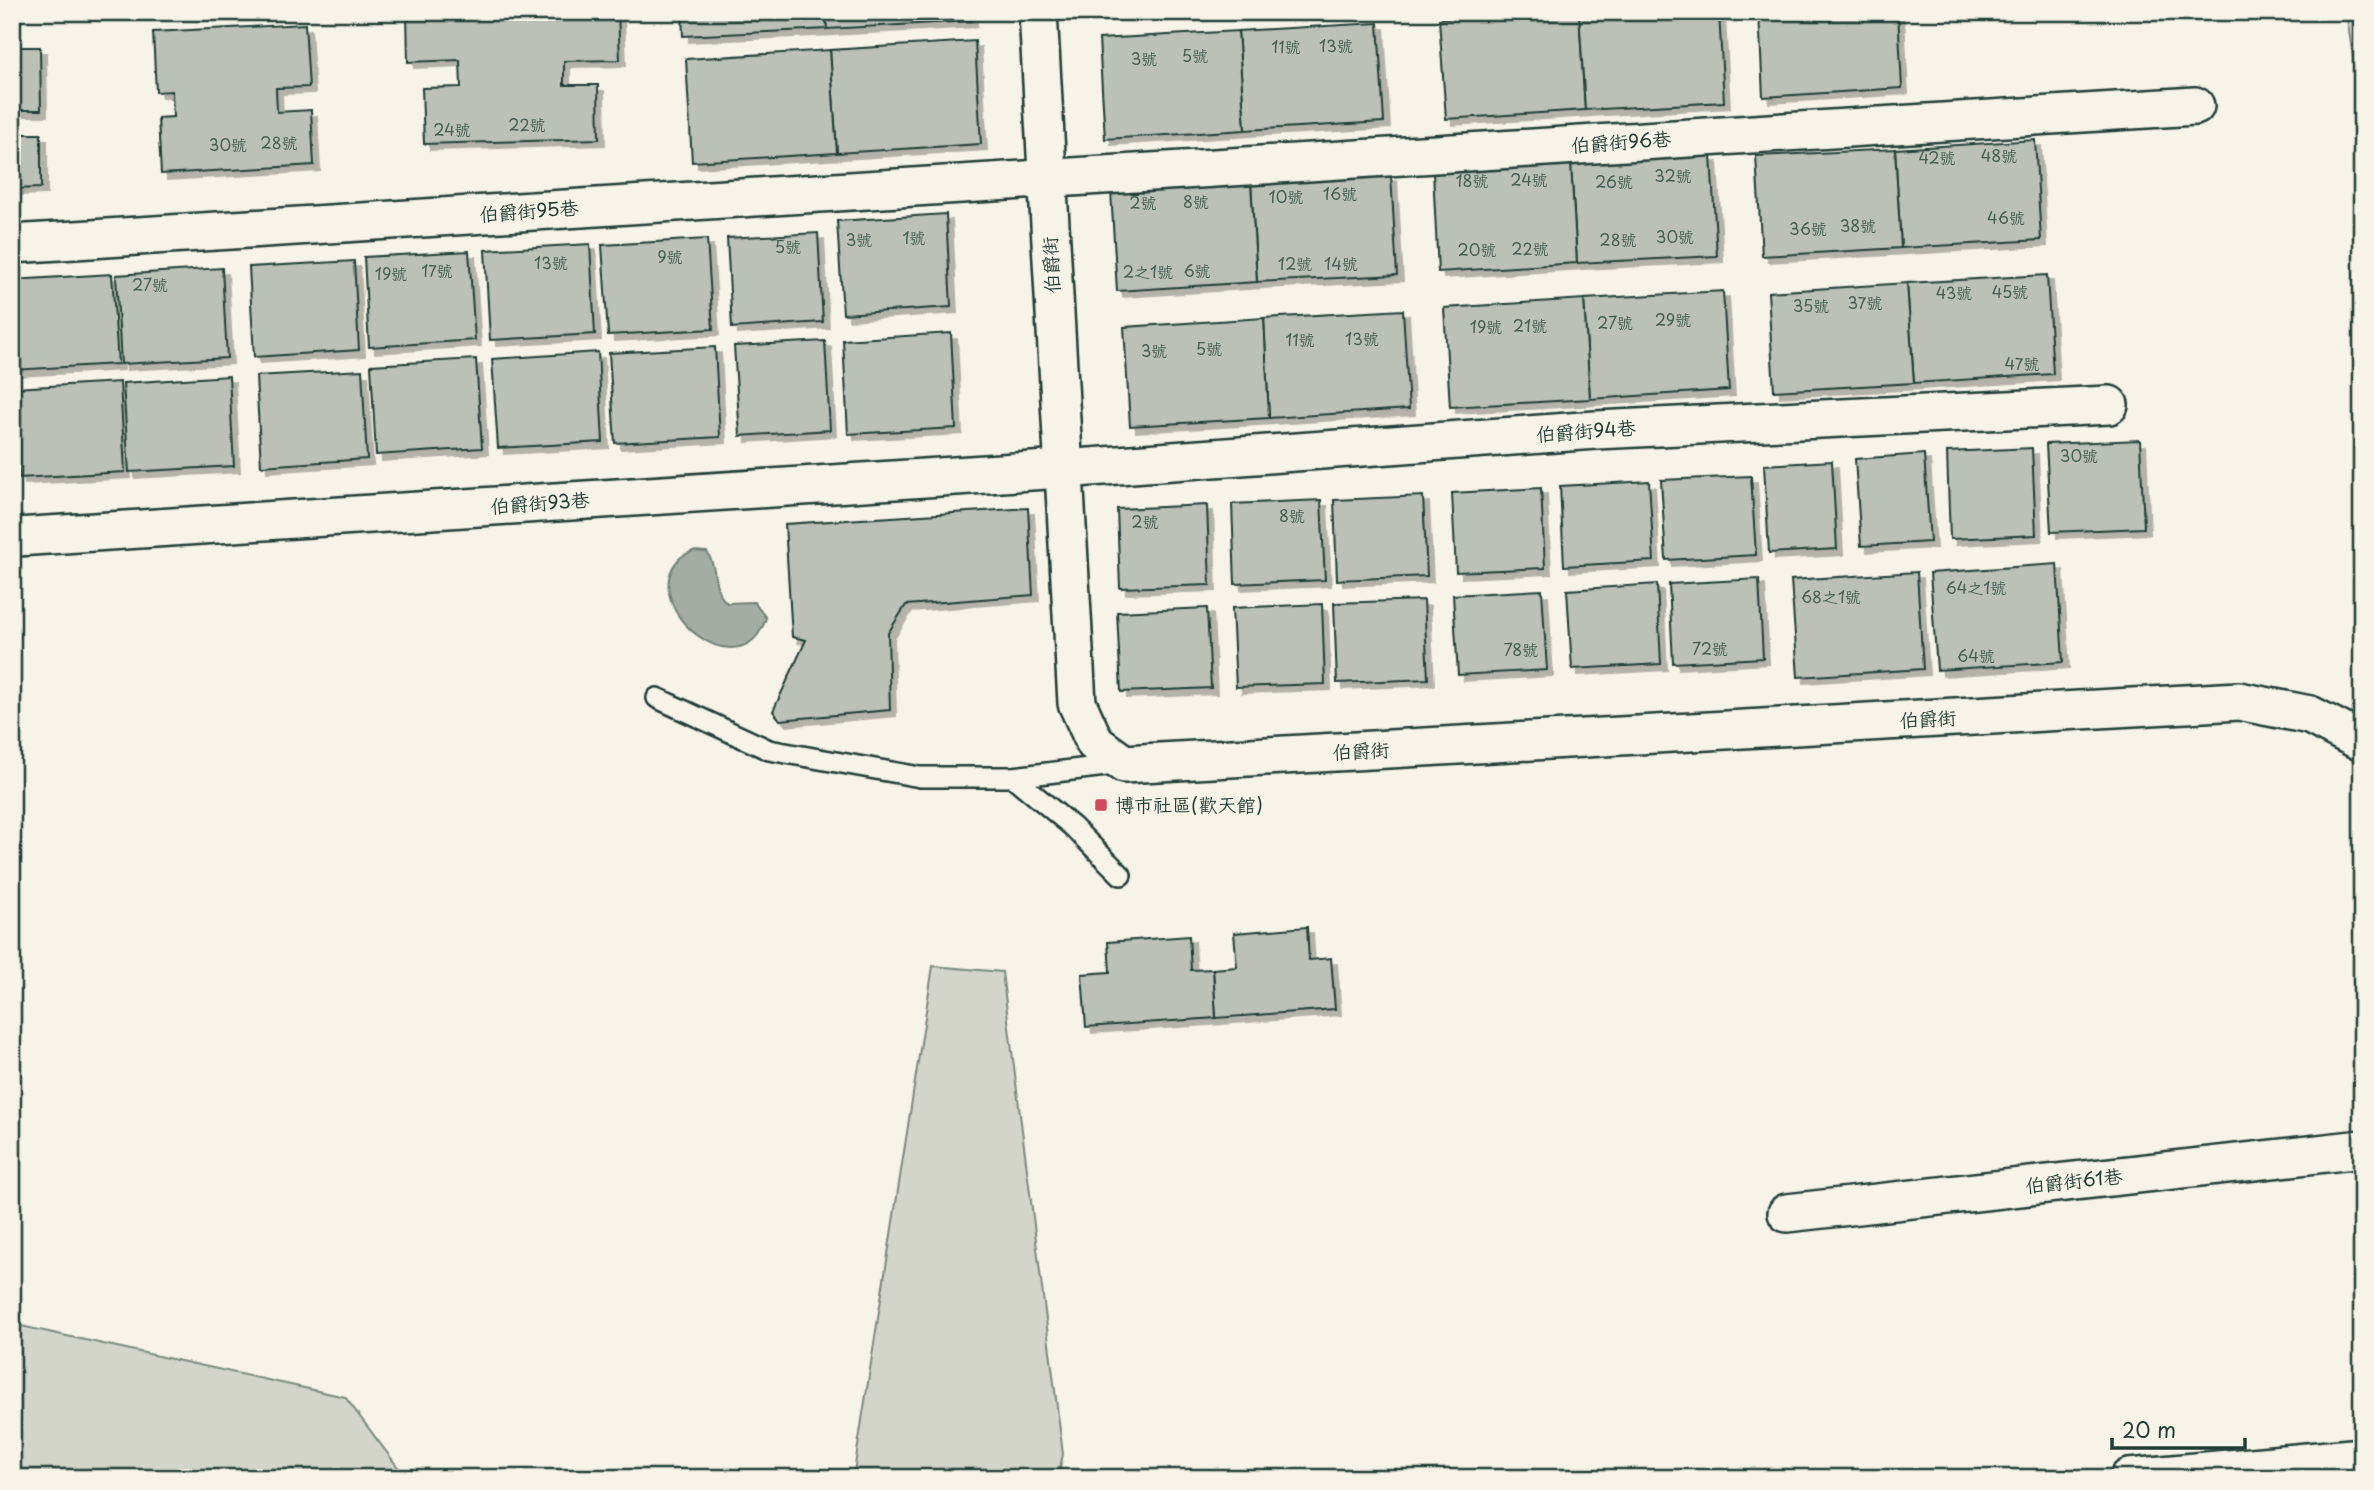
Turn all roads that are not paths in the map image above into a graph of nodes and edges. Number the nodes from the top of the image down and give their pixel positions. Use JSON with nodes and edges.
{"nodes":[{"id":1,"x":1038,"y":12,"type":"edge"},
{"id":2,"x":2195,"y":106,"type":"dead end"},
{"id":3,"x":1046,"y":178,"type":"junction"},
{"id":4,"x":12,"y":244,"type":"edge"},
{"id":5,"x":2109,"y":405,"type":"dead end"},
{"id":6,"x":1063,"y":469,"type":"junction"},
{"id":7,"x":17,"y":537,"type":"dead end"},
{"id":8,"x":657,"y":698,"type":"dead end"},
{"id":9,"x":2362,"y":742,"type":"edge"},
{"id":10,"x":1124,"y":764,"type":"junction"},
{"id":11,"x":1013,"y":777,"type":"junction"},
{"id":12,"x":1121,"y":875,"type":"dead end"},
{"id":13,"x":2362,"y":1149,"type":"edge"},
{"id":14,"x":1787,"y":1213,"type":"dead end"},
{"id":15,"x":2362,"y":1457,"type":"edge"},
{"id":16,"x":2129,"y":1478,"type":"edge"}],
"edges":[{"from":1,"to":3,"type":"street","name":"伯爵街"},
{"from":2,"to":3,"type":"street","name":"伯爵街96巷"},
{"from":3,"to":4,"type":"street","name":"伯爵街95巷"},
{"from":3,"to":6,"type":"street","name":"伯爵街"},
{"from":5,"to":6,"type":"street","name":"伯爵街94巷"},
{"from":6,"to":7,"type":"street","name":"伯爵街93巷"},
{"from":6,"to":10,"type":"street","name":"伯爵街"},
{"from":8,"to":11,"type":"lane"},
{"from":9,"to":10,"type":"street","name":"伯爵街"},
{"from":10,"to":11,"type":"lane"},
{"from":11,"to":12,"type":"lane"},
{"from":13,"to":14,"type":"street","name":"伯爵街61巷"},
{"from":15,"to":16,"type":"street"}]}
